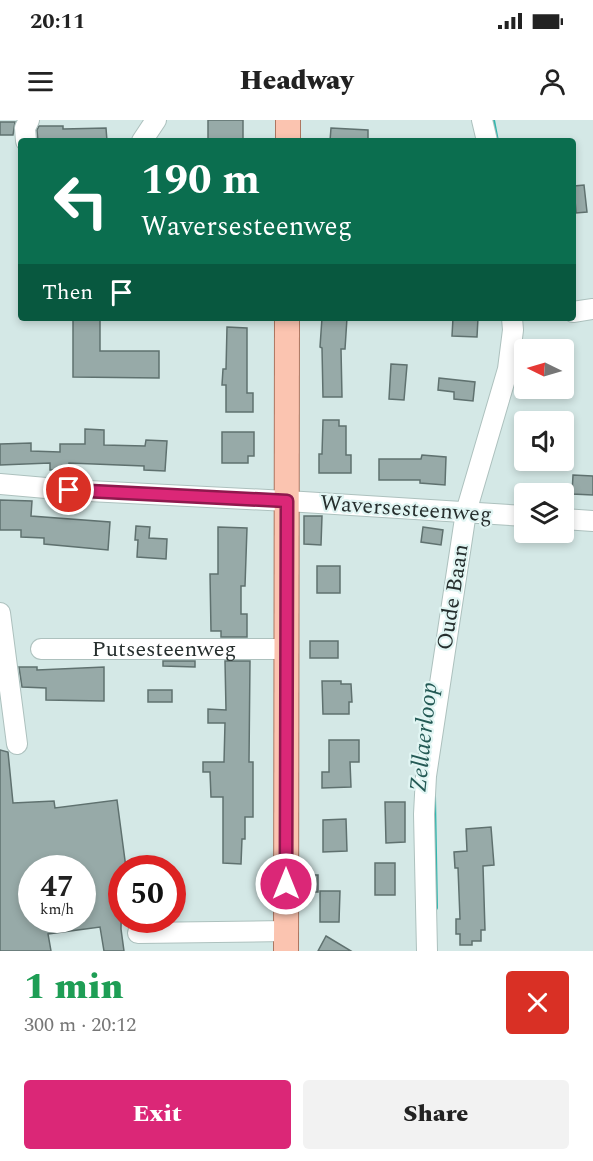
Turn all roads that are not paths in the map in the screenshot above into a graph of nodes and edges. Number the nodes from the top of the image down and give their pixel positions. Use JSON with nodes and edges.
{"nodes":[{"id":1,"x":29,"y":120,"type":"edge"},
{"id":2,"x":288,"y":120,"type":"edge"},
{"id":3,"x":482,"y":120,"type":"edge"},
{"id":4,"x":26,"y":138,"type":"edge"},
{"id":5,"x":288,"y":138,"type":"edge"},
{"id":6,"x":486,"y":138,"type":"edge"},
{"id":7,"x":593,"y":309,"type":"edge"},
{"id":8,"x":576,"y":312,"type":"edge"},
{"id":9,"x":287,"y":321,"type":"edge"},
{"id":10,"x":517,"y":321,"type":"edge"},
{"id":11,"x":0,"y":484,"type":"edge"},
{"id":12,"x":287,"y":501,"type":"junction"},
{"id":13,"x":466,"y":512,"type":"junction"},
{"id":14,"x":514,"y":515,"type":"edge"},
{"id":15,"x":574,"y":520,"type":"edge"},
{"id":16,"x":593,"y":521,"type":"edge"},
{"id":17,"x":0,"y":613,"type":"edge"},
{"id":18,"x":41,"y":649,"type":"dead end"},
{"id":19,"x":287,"y":649,"type":"junction"},
{"id":20,"x":17,"y":744,"type":"dead end"},
{"id":21,"x":138,"y":933,"type":"dead end"},
{"id":22,"x":286,"y":941,"type":"edge"},
{"id":23,"x":427,"y":951,"type":"edge"}],
"edges":[{"from":1,"to":4,"type":"street"},
{"from":2,"to":5,"type":"main road"},
{"from":3,"to":6,"type":"street"},
{"from":7,"to":8,"type":"street"},
{"from":9,"to":12,"type":"main road"},
{"from":10,"to":13,"type":"street","name":"Oude Baan"},
{"from":11,"to":12,"type":"street","name":"Waversesteenweg"},
{"from":12,"to":13,"type":"street","name":"Waversesteenweg"},
{"from":12,"to":19,"type":"main road"},
{"from":13,"to":14,"type":"street","name":"Waversesteenweg"},
{"from":13,"to":23,"type":"street","name":"Oude Baan"},
{"from":15,"to":16,"type":"street"},
{"from":17,"to":20,"type":"street"},
{"from":18,"to":19,"type":"street","name":"Putsesteenweg"},
{"from":19,"to":22,"type":"main road"},
{"from":21,"to":22,"type":"street"}]}
